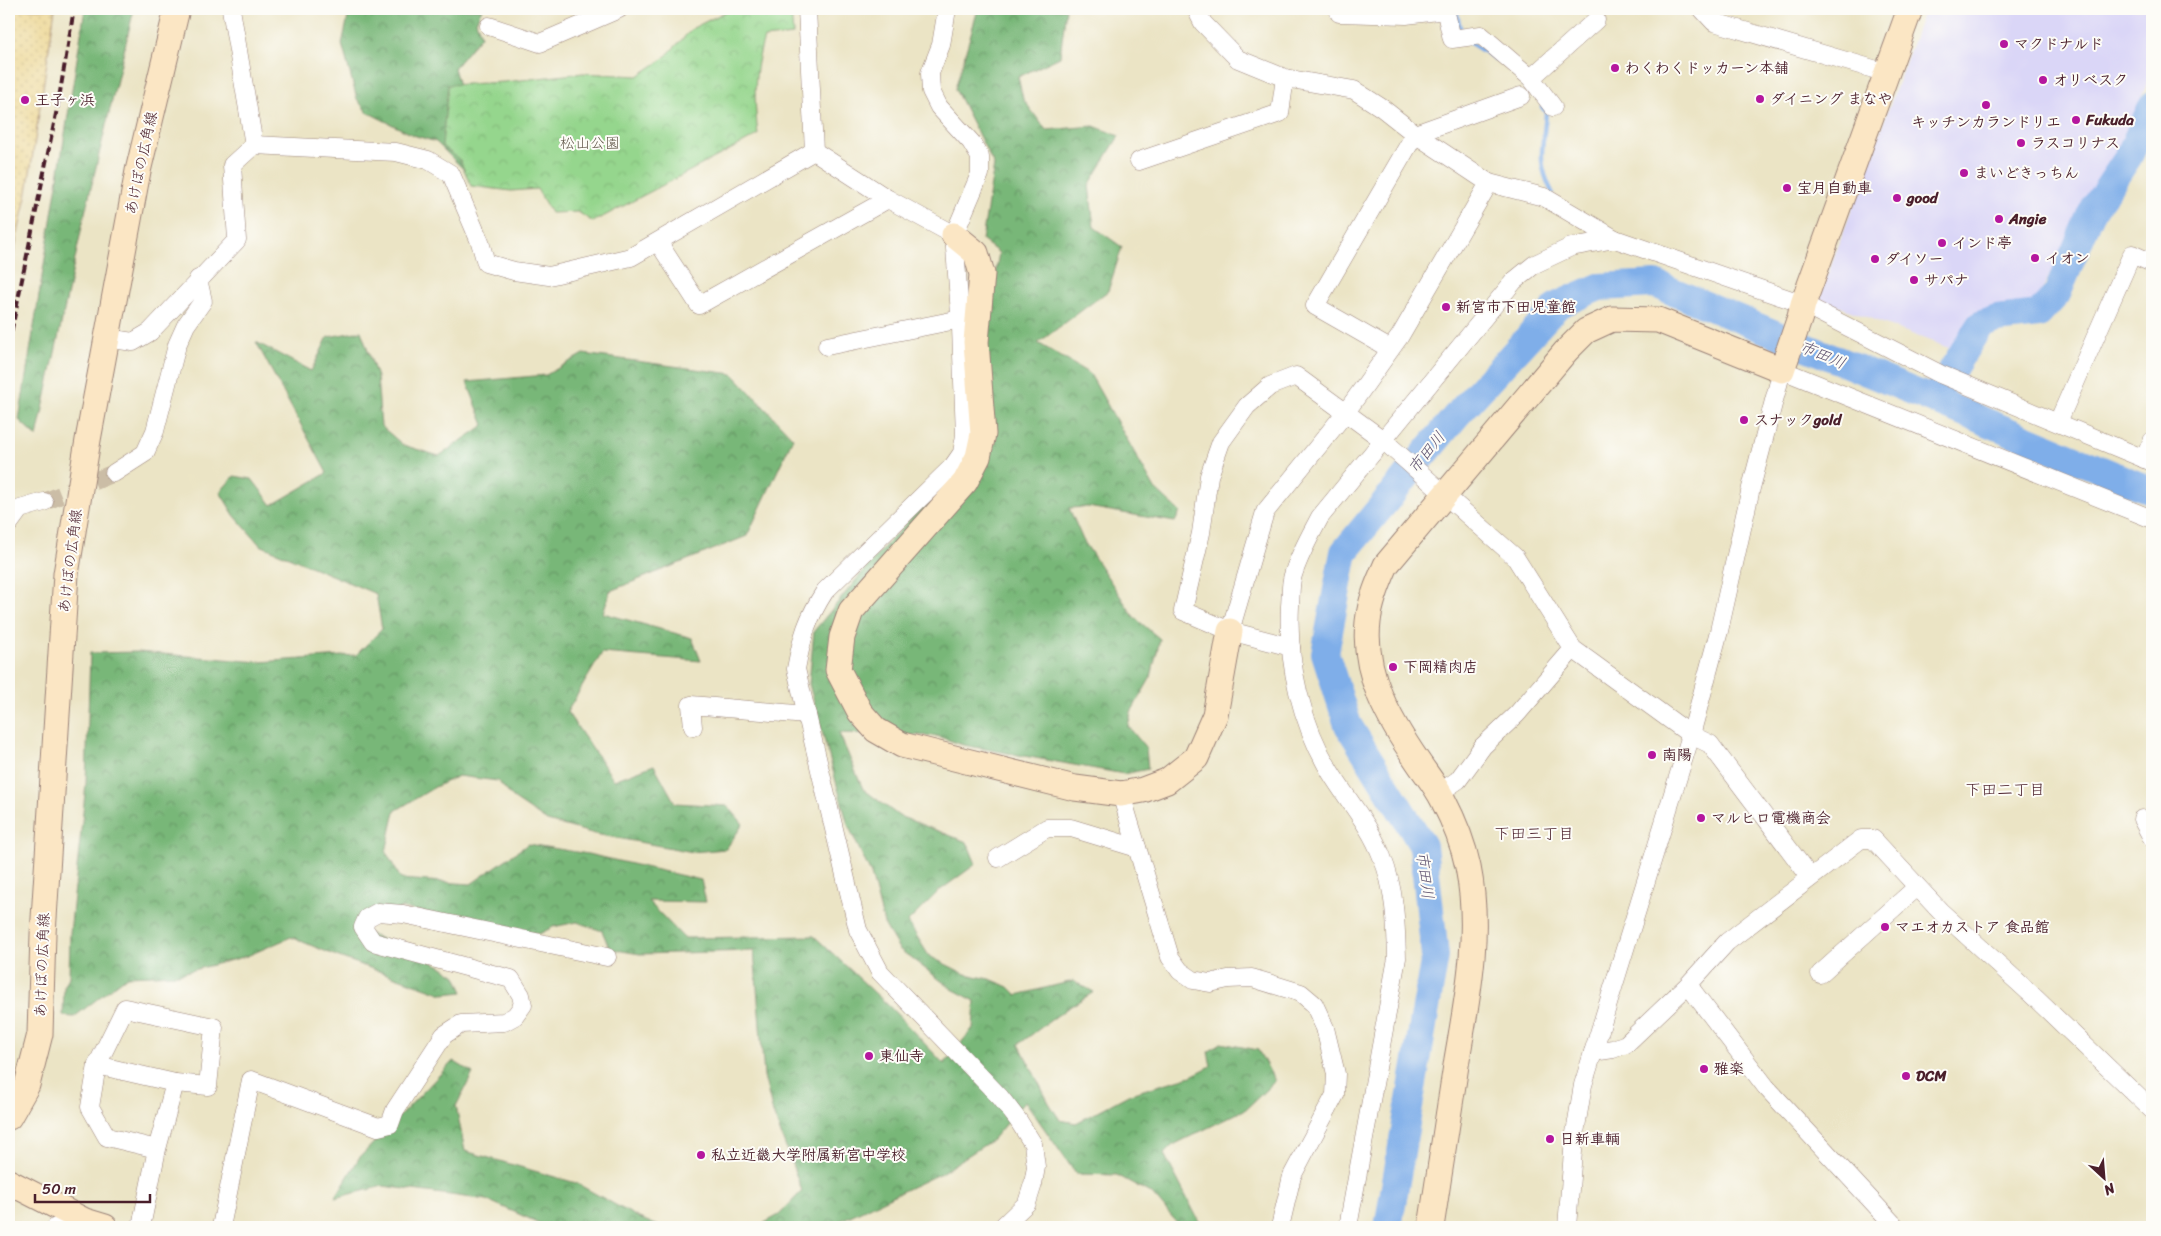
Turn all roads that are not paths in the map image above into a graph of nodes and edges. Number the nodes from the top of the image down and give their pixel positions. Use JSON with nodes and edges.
{"nodes":[{"id":1,"x":177,"y":9,"type":"edge"},
{"id":2,"x":231,"y":9,"type":"edge"},
{"id":3,"x":619,"y":9,"type":"edge"},
{"id":4,"x":808,"y":9,"type":"edge"},
{"id":5,"x":947,"y":9,"type":"edge"},
{"id":6,"x":1196,"y":9,"type":"edge"},
{"id":7,"x":1339,"y":9,"type":"edge"},
{"id":8,"x":1445,"y":9,"type":"edge"},
{"id":9,"x":1702,"y":9,"type":"edge"},
{"id":10,"x":1910,"y":9,"type":"edge"},
{"id":11,"x":1596,"y":20,"type":"dead end"},
{"id":12,"x":490,"y":26,"type":"dead end"},
{"id":13,"x":1887,"y":72,"type":"junction"},
{"id":14,"x":1285,"y":78,"type":"junction"},
{"id":15,"x":1531,"y":78,"type":"junction"},
{"id":16,"x":1521,"y":96,"type":"dead end"},
{"id":17,"x":1553,"y":107,"type":"dead end"},
{"id":18,"x":1415,"y":134,"type":"junction"},
{"id":19,"x":254,"y":145,"type":"junction"},
{"id":20,"x":814,"y":151,"type":"junction"},
{"id":21,"x":1139,"y":161,"type":"dead end"},
{"id":22,"x":1489,"y":183,"type":"junction"},
{"id":23,"x":888,"y":198,"type":"junction"},
{"id":24,"x":954,"y":235,"type":"junction"},
{"id":25,"x":1615,"y":239,"type":"junction"},
{"id":26,"x":658,"y":242,"type":"junction"},
{"id":27,"x":2152,"y":263,"type":"edge"},
{"id":28,"x":198,"y":279,"type":"junction"},
{"id":29,"x":1801,"y":310,"type":"junction"},
{"id":30,"x":961,"y":319,"type":"junction"},
{"id":31,"x":107,"y":338,"type":"junction"},
{"id":32,"x":827,"y":346,"type":"dead end"},
{"id":33,"x":1390,"y":349,"type":"junction"},
{"id":34,"x":1782,"y":370,"type":"junction"},
{"id":35,"x":1346,"y":412,"type":"junction"},
{"id":36,"x":2058,"y":422,"type":"junction"},
{"id":37,"x":1382,"y":440,"type":"junction"},
{"id":38,"x":2152,"y":441,"type":"edge"},
{"id":39,"x":2148,"y":461,"type":"edge"},
{"id":40,"x":114,"y":472,"type":"tunnel mouth"},
{"id":41,"x":1445,"y":494,"type":"junction"},
{"id":42,"x":44,"y":502,"type":"tunnel mouth"},
{"id":43,"x":2152,"y":520,"type":"edge"},
{"id":44,"x":9,"y":524,"type":"edge"},
{"id":45,"x":1230,"y":631,"type":"junction"},
{"id":46,"x":1291,"y":647,"type":"junction"},
{"id":47,"x":1573,"y":650,"type":"junction"},
{"id":48,"x":807,"y":715,"type":"junction"},
{"id":49,"x":693,"y":727,"type":"dead end"},
{"id":50,"x":1690,"y":735,"type":"junction"},
{"id":51,"x":1439,"y":793,"type":"junction"},
{"id":52,"x":1121,"y":794,"type":"junction"},
{"id":53,"x":2142,"y":819,"type":"dead end"},
{"id":54,"x":2152,"y":838,"type":"edge"},
{"id":55,"x":1137,"y":848,"type":"junction"},
{"id":56,"x":998,"y":858,"type":"dead end"},
{"id":57,"x":1810,"y":877,"type":"junction"},
{"id":58,"x":1916,"y":888,"type":"junction"},
{"id":59,"x":607,"y":957,"type":"dead end"},
{"id":60,"x":1820,"y":974,"type":"dead end"},
{"id":61,"x":1688,"y":984,"type":"junction"},
{"id":62,"x":1593,"y":1052,"type":"junction"},
{"id":63,"x":97,"y":1065,"type":"junction"},
{"id":64,"x":176,"y":1083,"type":"junction"},
{"id":65,"x":2152,"y":1110,"type":"edge"},
{"id":66,"x":9,"y":1116,"type":"edge"},
{"id":67,"x":157,"y":1149,"type":"junction"},
{"id":68,"x":9,"y":1182,"type":"edge"},
{"id":69,"x":95,"y":1224,"type":"edge"},
{"id":70,"x":56,"y":1227,"type":"edge"},
{"id":71,"x":141,"y":1227,"type":"edge"},
{"id":72,"x":221,"y":1227,"type":"edge"},
{"id":73,"x":1002,"y":1227,"type":"edge"},
{"id":74,"x":1280,"y":1227,"type":"edge"},
{"id":75,"x":1348,"y":1227,"type":"edge"},
{"id":76,"x":1431,"y":1227,"type":"edge"},
{"id":77,"x":1567,"y":1227,"type":"edge"},
{"id":78,"x":1896,"y":1227,"type":"edge"}],
"edges":[{"from":1,"to":31,"type":"street","name":"あけぼの広角線"},
{"from":2,"to":19,"type":"street"},
{"from":3,"to":12,"type":"street"},
{"from":4,"to":20,"type":"street"},
{"from":5,"to":24,"type":"street"},
{"from":6,"to":14,"type":"street"},
{"from":7,"to":8,"type":"street"},
{"from":8,"to":15,"type":"street"},
{"from":9,"to":13,"type":"street"},
{"from":10,"to":13,"type":"street"},
{"from":11,"to":15,"type":"street"},
{"from":13,"to":29,"type":"street"},
{"from":14,"to":18,"type":"street"},
{"from":14,"to":21,"type":"street"},
{"from":15,"to":17,"type":"street"},
{"from":16,"to":18,"type":"street"},
{"from":18,"to":22,"type":"street"},
{"from":18,"to":33,"type":"street"},
{"from":19,"to":26,"type":"street"},
{"from":19,"to":28,"type":"street"},
{"from":20,"to":23,"type":"street"},
{"from":20,"to":26,"type":"street"},
{"from":22,"to":25,"type":"street"},
{"from":22,"to":33,"type":"street"},
{"from":23,"to":24,"type":"street"},
{"from":23,"to":26,"type":"street"},
{"from":24,"to":30,"type":"street"},
{"from":24,"to":52,"type":"street"},
{"from":25,"to":29,"type":"street"},
{"from":25,"to":37,"type":"street"},
{"from":27,"to":36,"type":"street"},
{"from":28,"to":31,"type":"street"},
{"from":28,"to":40,"type":"street"},
{"from":29,"to":34,"type":"street"},
{"from":29,"to":36,"type":"street"},
{"from":30,"to":32,"type":"street"},
{"from":30,"to":48,"type":"street"},
{"from":31,"to":66,"type":"street","name":"あけぼの広角線"},
{"from":33,"to":35,"type":"street"},
{"from":34,"to":41,"type":"street"},
{"from":34,"to":43,"type":"street"},
{"from":34,"to":50,"type":"street"},
{"from":35,"to":37,"type":"street"},
{"from":35,"to":45,"type":"street"},
{"from":35,"to":45,"type":"street"},
{"from":36,"to":39,"type":"street"},
{"from":37,"to":41,"type":"street"},
{"from":37,"to":46,"type":"street"},
{"from":38,"to":39,"type":"street"},
{"from":41,"to":47,"type":"street"},
{"from":41,"to":51,"type":"street"},
{"from":42,"to":44,"type":"street"},
{"from":45,"to":46,"type":"street"},
{"from":45,"to":52,"type":"street"},
{"from":46,"to":75,"type":"street"},
{"from":47,"to":50,"type":"street"},
{"from":47,"to":51,"type":"street"},
{"from":48,"to":49,"type":"street"},
{"from":48,"to":73,"type":"street"},
{"from":50,"to":57,"type":"street"},
{"from":50,"to":62,"type":"street"},
{"from":51,"to":76,"type":"street"},
{"from":52,"to":55,"type":"street"},
{"from":53,"to":54,"type":"street"},
{"from":55,"to":56,"type":"street"},
{"from":55,"to":74,"type":"street"},
{"from":57,"to":58,"type":"street"},
{"from":57,"to":61,"type":"street"},
{"from":58,"to":60,"type":"street"},
{"from":58,"to":65,"type":"street"},
{"from":59,"to":72,"type":"street"},
{"from":61,"to":62,"type":"street"},
{"from":61,"to":78,"type":"street"},
{"from":62,"to":77,"type":"street"},
{"from":63,"to":64,"type":"street"},
{"from":63,"to":64,"type":"street"},
{"from":63,"to":67,"type":"street"},
{"from":64,"to":67,"type":"street"},
{"from":67,"to":71,"type":"street"},
{"from":68,"to":69,"type":"street"},
{"from":69,"to":70,"type":"street"}]}
